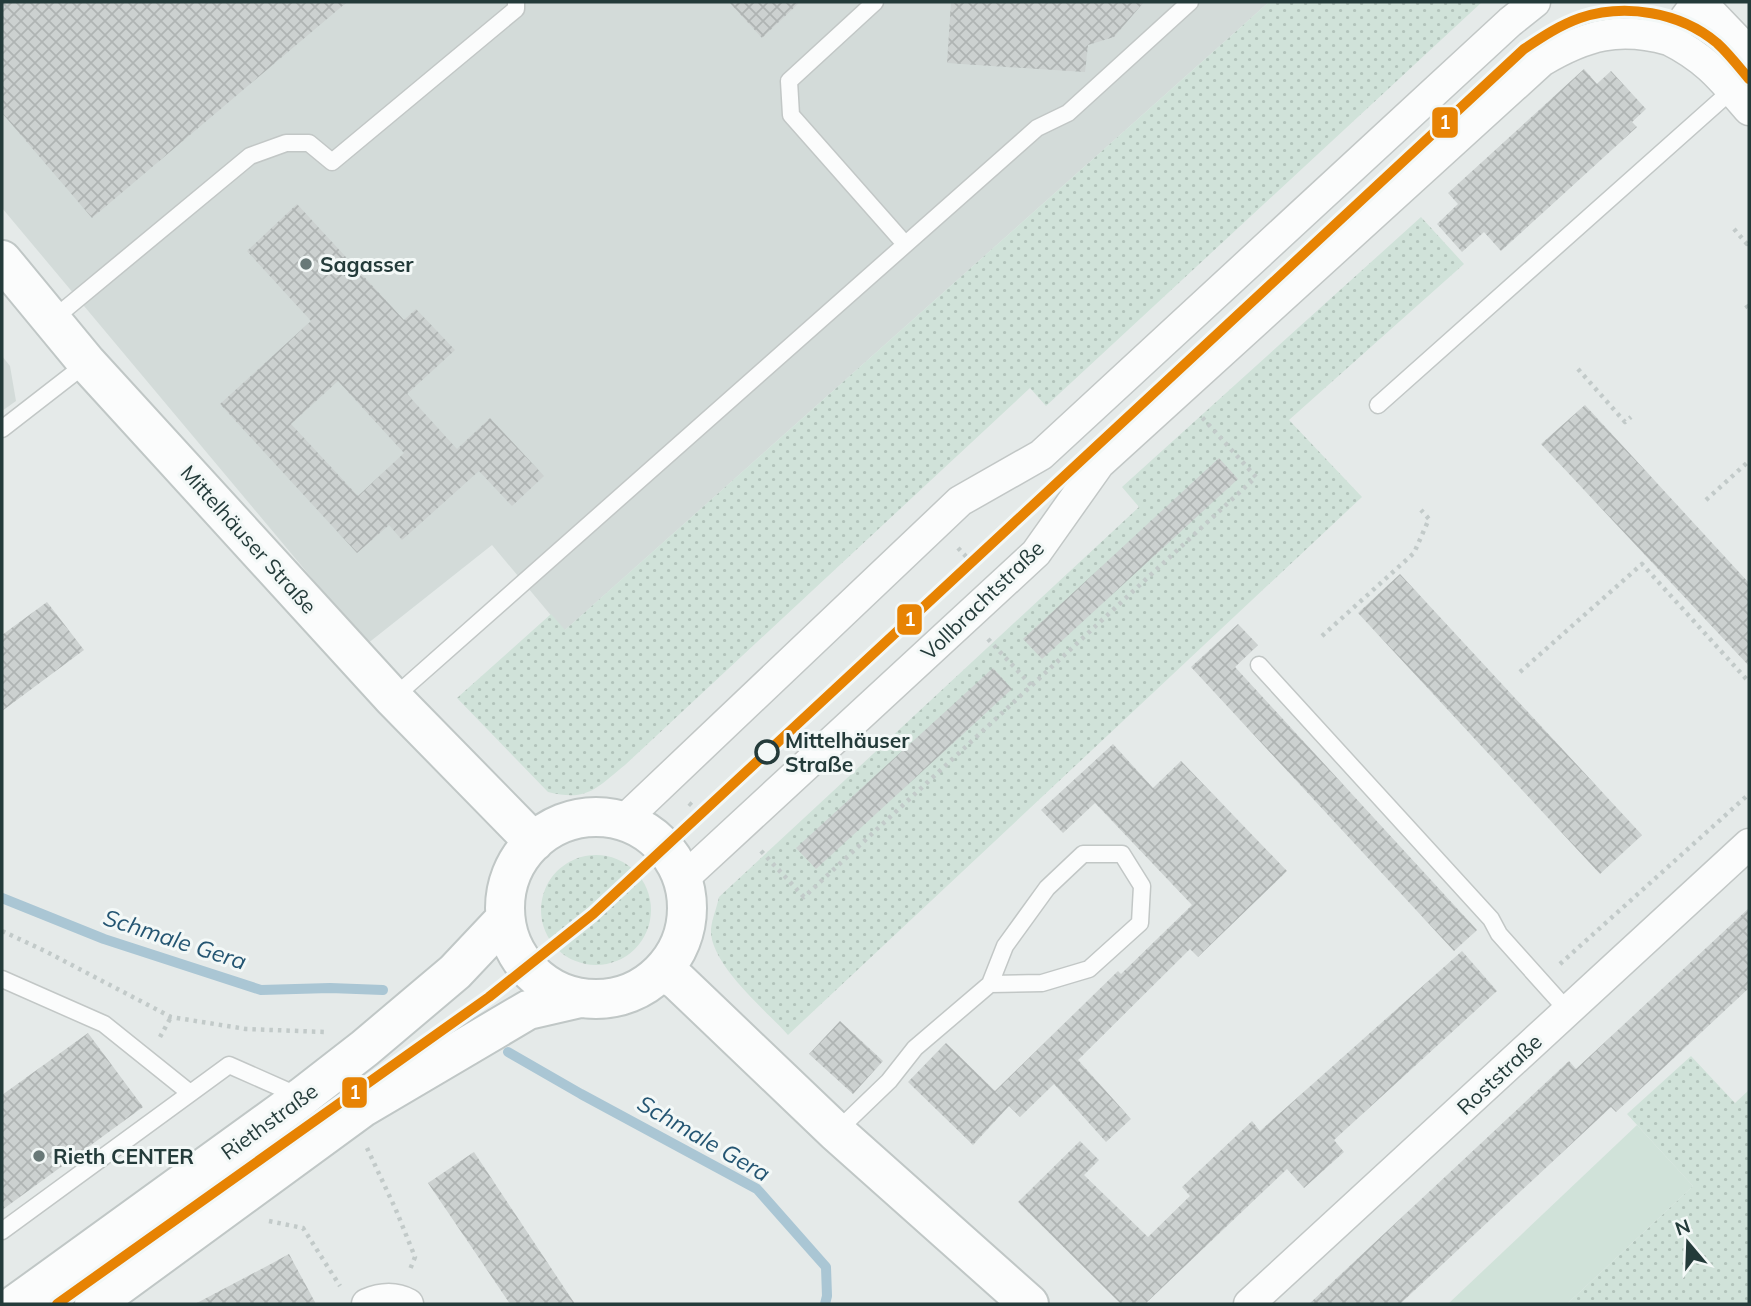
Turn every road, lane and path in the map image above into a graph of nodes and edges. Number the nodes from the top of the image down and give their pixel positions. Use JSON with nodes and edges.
{"nodes":[{"id":1,"x":516,"y":2,"type":"edge"},
{"id":2,"x":875,"y":2,"type":"edge"},
{"id":3,"x":1190,"y":2,"type":"edge"},
{"id":4,"x":1535,"y":2,"type":"edge"},
{"id":5,"x":1697,"y":4,"type":"edge"},
{"id":6,"x":1669,"y":40,"type":"junction"},
{"id":7,"x":1745,"y":47,"type":"edge"},
{"id":8,"x":1741,"y":100,"type":"edge"},
{"id":9,"x":1734,"y":229,"type":"dead end"},
{"id":10,"x":1749,"y":243,"type":"edge"},
{"id":11,"x":905,"y":244,"type":"junction"},
{"id":12,"x":2,"y":260,"type":"edge"},
{"id":13,"x":52,"y":320,"type":"junction"},
{"id":14,"x":87,"y":363,"type":"junction"},
{"id":15,"x":1578,"y":369,"type":"dead end"},
{"id":16,"x":1378,"y":405,"type":"dead end"},
{"id":17,"x":1196,"y":410,"type":"dead end"},
{"id":18,"x":1631,"y":417,"type":"dead end"},
{"id":19,"x":2,"y":429,"type":"edge"},
{"id":20,"x":1749,"y":461,"type":"edge"},
{"id":21,"x":1706,"y":500,"type":"dead end"},
{"id":22,"x":1421,"y":510,"type":"dead end"},
{"id":23,"x":935,"y":524,"type":"junction"},
{"id":24,"x":998,"y":589,"type":"junction"},
{"id":25,"x":1322,"y":636,"type":"dead end"},
{"id":26,"x":987,"y":639,"type":"dead end"},
{"id":27,"x":1259,"y":665,"type":"dead end"},
{"id":28,"x":1520,"y":672,"type":"dead end"},
{"id":29,"x":1749,"y":682,"type":"edge"},
{"id":30,"x":1031,"y":685,"type":"junction"},
{"id":31,"x":393,"y":698,"type":"junction"},
{"id":32,"x":666,"y":779,"type":"junction"},
{"id":33,"x":1749,"y":794,"type":"edge"},
{"id":34,"x":623,"y":821,"type":"junction"},
{"id":35,"x":726,"y":839,"type":"junction"},
{"id":36,"x":534,"y":842,"type":"junction"},
{"id":37,"x":1749,"y":844,"type":"edge"},
{"id":38,"x":761,"y":851,"type":"dead end"},
{"id":39,"x":683,"y":878,"type":"junction"},
{"id":40,"x":505,"y":919,"type":"junction"},
{"id":41,"x":2,"y":931,"type":"edge"},
{"id":42,"x":662,"y":971,"type":"junction"},
{"id":43,"x":2,"y":979,"type":"edge"},
{"id":44,"x":1541,"y":981,"type":"junction"},
{"id":45,"x":990,"y":984,"type":"junction"},
{"id":46,"x":580,"y":998,"type":"junction"},
{"id":47,"x":1568,"y":1011,"type":"junction"},
{"id":48,"x":330,"y":1032,"type":"dead end"},
{"id":49,"x":190,"y":1093,"type":"junction"},
{"id":50,"x":302,"y":1097,"type":"junction"},
{"id":51,"x":340,"y":1123,"type":"junction"},
{"id":52,"x":836,"y":1132,"type":"junction"},
{"id":53,"x":9,"y":1204,"type":"dead end"},
{"id":54,"x":262,"y":1214,"type":"dead end"},
{"id":55,"x":19,"y":1218,"type":"junction"},
{"id":56,"x":2,"y":1231,"type":"edge"},
{"id":57,"x":356,"y":1299,"type":"edge"},
{"id":58,"x":403,"y":1301,"type":"edge"},
{"id":59,"x":16,"y":1304,"type":"edge"},
{"id":60,"x":94,"y":1304,"type":"edge"},
{"id":61,"x":1030,"y":1304,"type":"edge"},
{"id":62,"x":1249,"y":1304,"type":"edge"}],
"edges":[{"from":1,"to":13,"type":"lane"},
{"from":2,"to":11,"type":"lane"},
{"from":3,"to":11,"type":"lane"},
{"from":4,"to":23,"type":"street"},
{"from":5,"to":6,"type":"street"},
{"from":5,"to":7,"type":"street"},
{"from":6,"to":8,"type":"street","name":"Vollbrachtstraße"},
{"from":6,"to":24,"type":"street","name":"Vollbrachtstraße"},
{"from":8,"to":16,"type":"lane"},
{"from":9,"to":10,"type":"path"},
{"from":11,"to":31,"type":"lane"},
{"from":12,"to":13,"type":"main road","name":"Mittelhäuser Straße"},
{"from":13,"to":14,"type":"main road","name":"Mittelhäuser Straße"},
{"from":14,"to":19,"type":"lane"},
{"from":14,"to":31,"type":"main road","name":"Mittelhäuser Straße"},
{"from":15,"to":18,"type":"path"},
{"from":17,"to":30,"type":"path"},
{"from":20,"to":21,"type":"path"},
{"from":22,"to":25,"type":"path"},
{"from":23,"to":24,"type":"path"},
{"from":23,"to":32,"type":"street"},
{"from":24,"to":35,"type":"street","name":"Vollbrachtstraße"},
{"from":26,"to":30,"type":"path"},
{"from":27,"to":44,"type":"lane"},
{"from":28,"to":29,"type":"path"},
{"from":30,"to":38,"type":"path"},
{"from":31,"to":36,"type":"main road","name":"Mittelhäuser Straße"},
{"from":32,"to":34,"type":"street"},
{"from":32,"to":35,"type":"path"},
{"from":33,"to":44,"type":"path"},
{"from":34,"to":36,"type":"main road"},
{"from":34,"to":39,"type":"main road"},
{"from":35,"to":39,"type":"street","name":"Vollbrachtstraße"},
{"from":36,"to":40,"type":"main road"},
{"from":37,"to":47,"type":"street","name":"Roststraße"},
{"from":39,"to":42,"type":"main road"},
{"from":40,"to":46,"type":"main road"},
{"from":40,"to":50,"type":"main road","name":"Riethstraße"},
{"from":41,"to":48,"type":"path"},
{"from":42,"to":46,"type":"main road"},
{"from":42,"to":52,"type":"main road"},
{"from":43,"to":49,"type":"lane"},
{"from":44,"to":47,"type":"lane"},
{"from":45,"to":45,"type":"lane"},
{"from":45,"to":52,"type":"lane"},
{"from":46,"to":51,"type":"main road","name":"Riethstraße"},
{"from":47,"to":62,"type":"street","name":"Roststraße"},
{"from":49,"to":50,"type":"lane"},
{"from":49,"to":55,"type":"lane"},
{"from":50,"to":59,"type":"main road","name":"Riethstraße"},
{"from":51,"to":58,"type":"path"},
{"from":51,"to":60,"type":"main road","name":"Riethstraße"},
{"from":52,"to":61,"type":"main road"},
{"from":53,"to":55,"type":"lane"},
{"from":54,"to":57,"type":"path"},
{"from":55,"to":56,"type":"lane"},
{"from":57,"to":58,"type":"street"}]}
